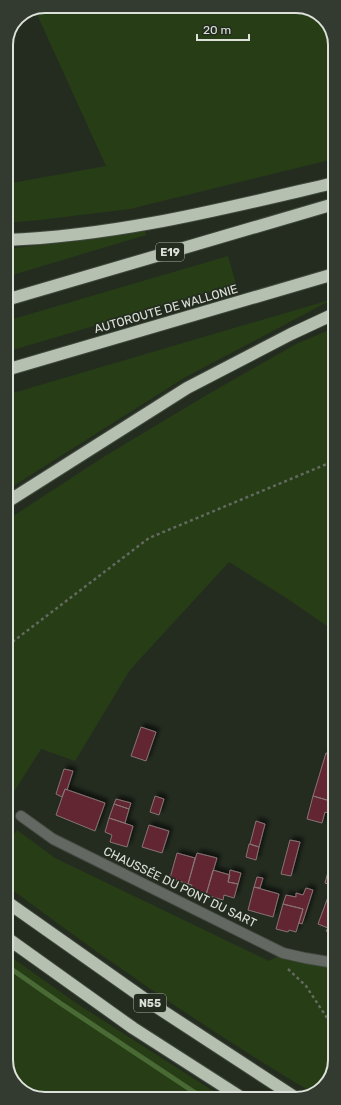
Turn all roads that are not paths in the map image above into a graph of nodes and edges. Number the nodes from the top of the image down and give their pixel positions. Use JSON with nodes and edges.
{"nodes":[{"id":1,"x":328,"y":184,"type":"edge"},
{"id":2,"x":328,"y":206,"type":"edge"},
{"id":3,"x":13,"y":240,"type":"edge"},
{"id":4,"x":328,"y":276,"type":"edge"},
{"id":5,"x":13,"y":298,"type":"edge"},
{"id":6,"x":328,"y":317,"type":"edge"},
{"id":7,"x":13,"y":368,"type":"edge"},
{"id":8,"x":13,"y":498,"type":"edge"},
{"id":9,"x":18,"y":820,"type":"road end"},
{"id":10,"x":13,"y":906,"type":"edge"},
{"id":11,"x":13,"y":942,"type":"edge"},
{"id":12,"x":328,"y":962,"type":"edge"},
{"id":13,"x":233,"y":1092,"type":"edge"},
{"id":14,"x":287,"y":1092,"type":"edge"}],
"edges":[{"from":1,"to":3,"type":"highway"},
{"from":2,"to":5,"type":"highway","number":"E19"},
{"from":4,"to":7,"type":"highway","name":"AUTOROUTE DE WALLONIE"},
{"from":6,"to":8,"type":"highway"},
{"from":9,"to":12,"type":"street","name":"CHAUSSÉE DU PONT DU SART"},
{"from":10,"to":14,"type":"highway","number":"N55"},
{"from":11,"to":13,"type":"highway","number":"N55"}]}
